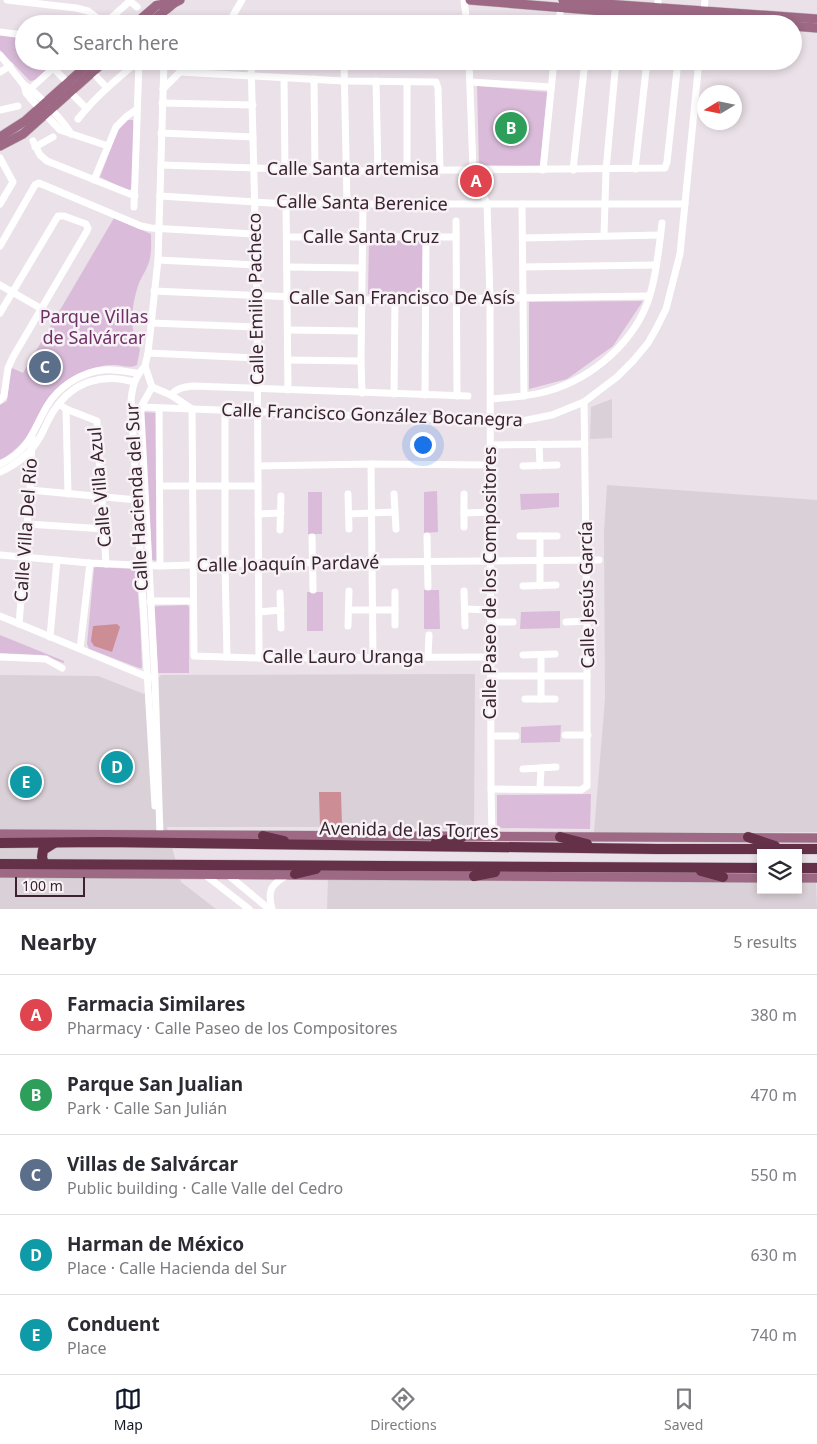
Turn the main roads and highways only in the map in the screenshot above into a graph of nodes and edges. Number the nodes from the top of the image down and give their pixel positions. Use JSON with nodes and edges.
{"nodes":[{"id":1,"x":470,"y":0,"type":"edge"},
{"id":2,"x":548,"y":0,"type":"edge"},
{"id":3,"x":177,"y":1,"type":"edge"},
{"id":4,"x":594,"y":1,"type":"edge"},
{"id":5,"x":561,"y":2,"type":"edge"},
{"id":6,"x":627,"y":3,"type":"edge"},
{"id":7,"x":658,"y":4,"type":"edge"},
{"id":8,"x":161,"y":5,"type":"edge"},
{"id":9,"x":145,"y":15,"type":"edge"},
{"id":10,"x":649,"y":15,"type":"edge"},
{"id":11,"x":694,"y":15,"type":"edge"},
{"id":12,"x":802,"y":19,"type":"edge"},
{"id":13,"x":817,"y":19,"type":"edge"},
{"id":14,"x":802,"y":27,"type":"edge"},
{"id":15,"x":817,"y":28,"type":"edge"},
{"id":16,"x":83,"y":70,"type":"edge"},
{"id":17,"x":94,"y":70,"type":"edge"},
{"id":18,"x":45,"y":109,"type":"junction"},
{"id":19,"x":0,"y":137,"type":"edge"},
{"id":20,"x":0,"y":146,"type":"edge"},
{"id":21,"x":0,"y":834,"type":"edge"},
{"id":22,"x":131,"y":836,"type":"junction"},
{"id":23,"x":263,"y":836,"type":"junction"},
{"id":24,"x":462,"y":837,"type":"junction"},
{"id":25,"x":560,"y":837,"type":"junction"},
{"id":26,"x":748,"y":837,"type":"junction"},
{"id":27,"x":817,"y":838,"type":"edge"},
{"id":28,"x":55,"y":842,"type":"junction"},
{"id":29,"x":103,"y":842,"type":"junction"},
{"id":30,"x":0,"y":843,"type":"edge"},
{"id":31,"x":304,"y":846,"type":"junction"},
{"id":32,"x":371,"y":846,"type":"junction"},
{"id":33,"x":418,"y":846,"type":"junction"},
{"id":34,"x":389,"y":847,"type":"junction"},
{"id":35,"x":492,"y":848,"type":"junction"},
{"id":36,"x":605,"y":848,"type":"junction"},
{"id":37,"x":623,"y":848,"type":"junction"},
{"id":38,"x":657,"y":849,"type":"junction"},
{"id":39,"x":757,"y":849,"type":"edge"},
{"id":40,"x":785,"y":849,"type":"edge"},
{"id":41,"x":802,"y":849,"type":"edge"},
{"id":42,"x":817,"y":849,"type":"edge"},
{"id":43,"x":0,"y":864,"type":"edge"},
{"id":44,"x":44,"y":864,"type":"junction"},
{"id":45,"x":94,"y":865,"type":"junction"},
{"id":46,"x":331,"y":865,"type":"junction"},
{"id":47,"x":368,"y":866,"type":"junction"},
{"id":48,"x":387,"y":866,"type":"junction"},
{"id":49,"x":448,"y":866,"type":"junction"},
{"id":50,"x":510,"y":867,"type":"junction"},
{"id":51,"x":653,"y":867,"type":"junction"},
{"id":52,"x":685,"y":867,"type":"junction"},
{"id":53,"x":619,"y":868,"type":"junction"},
{"id":54,"x":757,"y":868,"type":"edge"},
{"id":55,"x":802,"y":868,"type":"edge"},
{"id":56,"x":817,"y":868,"type":"edge"},
{"id":57,"x":0,"y":873,"type":"edge"},
{"id":58,"x":119,"y":873,"type":"junction"},
{"id":59,"x":292,"y":874,"type":"junction"},
{"id":60,"x":474,"y":876,"type":"junction"},
{"id":61,"x":723,"y":877,"type":"junction"},
{"id":62,"x":757,"y":878,"type":"edge"},
{"id":63,"x":802,"y":878,"type":"edge"},
{"id":64,"x":817,"y":878,"type":"edge"}],
"edges":[{"from":1,"to":5,"type":"main road"},
{"from":2,"to":5,"type":"main road"},
{"from":3,"to":8,"type":"main road"},
{"from":4,"to":5,"type":"main road"},
{"from":4,"to":6,"type":"main road"},
{"from":5,"to":10,"type":"main road"},
{"from":6,"to":7,"type":"main road"},
{"from":7,"to":11,"type":"main road"},
{"from":8,"to":9,"type":"main road"},
{"from":12,"to":13,"type":"main road"},
{"from":14,"to":15,"type":"main road"},
{"from":16,"to":18,"type":"main road"},
{"from":17,"to":18,"type":"main road"},
{"from":18,"to":19,"type":"main road"},
{"from":18,"to":20,"type":"main road"},
{"from":21,"to":22,"type":"main road","name":"Avenida de las Torres"},
{"from":22,"to":23,"type":"main road","name":"Avenida de las Torres"},
{"from":22,"to":29,"type":"highway"},
{"from":23,"to":24,"type":"main road","name":"Avenida de las Torres"},
{"from":23,"to":31,"type":"highway"},
{"from":24,"to":25,"type":"main road","name":"Avenida de las Torres"},
{"from":24,"to":33,"type":"highway"},
{"from":25,"to":26,"type":"main road","name":"Avenida de las Torres"},
{"from":25,"to":36,"type":"highway"},
{"from":26,"to":27,"type":"main road","name":"Avenida de las Torres"},
{"from":26,"to":40,"type":"highway"},
{"from":28,"to":29,"type":"highway","name":"Avenida de las Torres"},
{"from":28,"to":30,"type":"highway","name":"Avenida de las Torres"},
{"from":28,"to":44,"type":"highway"},
{"from":29,"to":31,"type":"highway","name":"Avenida de las Torres"},
{"from":31,"to":32,"type":"highway","name":"Avenida de las Torres"},
{"from":32,"to":34,"type":"highway","name":"Avenida de las Torres"},
{"from":32,"to":47,"type":"highway"},
{"from":33,"to":34,"type":"highway","name":"Avenida de las Torres"},
{"from":33,"to":35,"type":"highway","name":"Avenida de las Torres"},
{"from":34,"to":48,"type":"highway"},
{"from":35,"to":36,"type":"highway","name":"Avenida de las Torres"},
{"from":35,"to":49,"type":"highway"},
{"from":36,"to":37,"type":"highway","name":"Avenida de las Torres"},
{"from":37,"to":38,"type":"highway","name":"Avenida de las Torres"},
{"from":37,"to":53,"type":"highway"},
{"from":38,"to":39,"type":"highway","name":"Avenida de las Torres"},
{"from":38,"to":51,"type":"highway"},
{"from":41,"to":42,"type":"highway","name":"Avenida de las Torres"},
{"from":43,"to":44,"type":"highway","name":"Avenida de las Torres"},
{"from":44,"to":45,"type":"highway","name":"Avenida de las Torres"},
{"from":45,"to":46,"type":"highway","name":"Avenida de las Torres"},
{"from":45,"to":58,"type":"highway"},
{"from":46,"to":47,"type":"highway","name":"Avenida de las Torres"},
{"from":46,"to":59,"type":"highway"},
{"from":47,"to":48,"type":"highway","name":"Avenida de las Torres"},
{"from":48,"to":49,"type":"highway","name":"Avenida de las Torres"},
{"from":49,"to":50,"type":"highway","name":"Avenida de las Torres"},
{"from":50,"to":53,"type":"highway","name":"Avenida de las Torres"},
{"from":50,"to":60,"type":"highway"},
{"from":51,"to":52,"type":"highway","name":"Avenida de las Torres"},
{"from":51,"to":53,"type":"highway","name":"Avenida de las Torres"},
{"from":52,"to":54,"type":"highway","name":"Avenida de las Torres"},
{"from":52,"to":61,"type":"highway"},
{"from":55,"to":56,"type":"highway"},
{"from":57,"to":58,"type":"main road"},
{"from":58,"to":59,"type":"main road"},
{"from":59,"to":60,"type":"main road"},
{"from":60,"to":61,"type":"main road"},
{"from":61,"to":62,"type":"main road"},
{"from":63,"to":64,"type":"main road"}]}
